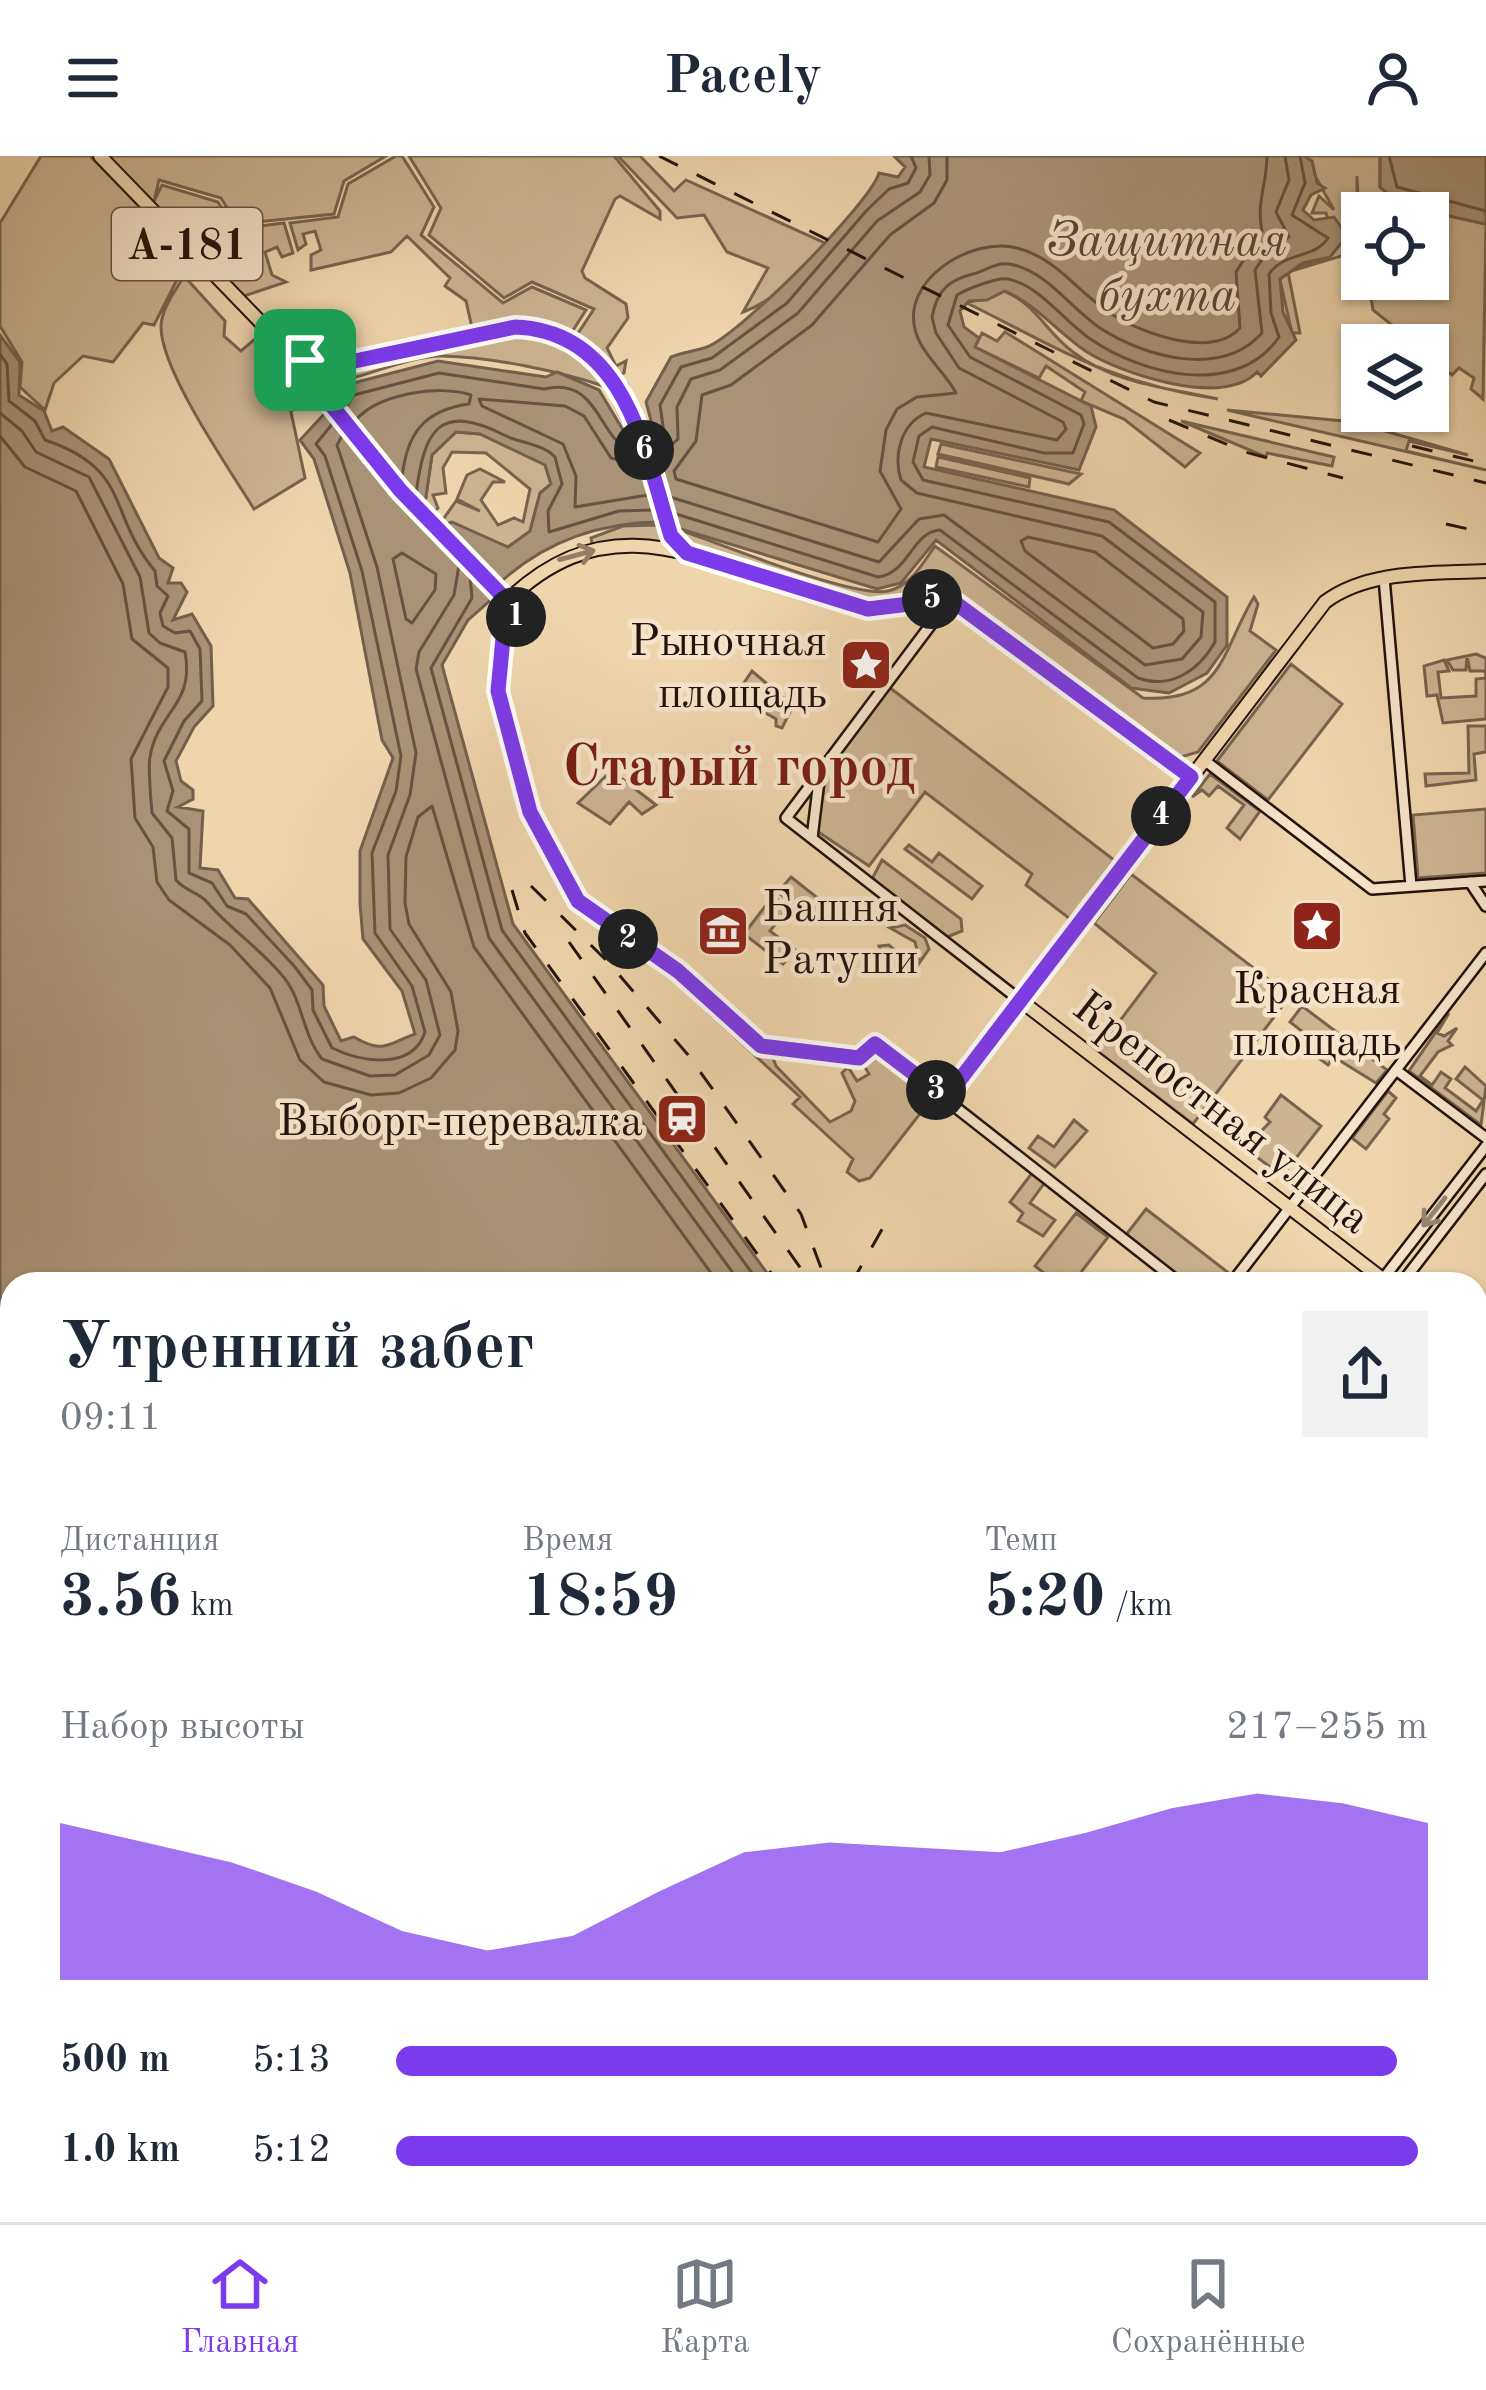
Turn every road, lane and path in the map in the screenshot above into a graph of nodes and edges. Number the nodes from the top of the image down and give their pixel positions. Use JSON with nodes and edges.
{"nodes":[{"id":1,"x":100,"y":156,"type":"edge"},
{"id":2,"x":290,"y":354,"type":"junction"},
{"id":3,"x":336,"y":365,"type":"junction"},
{"id":4,"x":320,"y":389,"type":"junction"},
{"id":5,"x":670,"y":532,"type":"junction"},
{"id":6,"x":662,"y":549,"type":"junction"},
{"id":7,"x":687,"y":553,"type":"junction"},
{"id":8,"x":1486,"y":571,"type":"edge"},
{"id":9,"x":1384,"y":578,"type":"junction"},
{"id":10,"x":502,"y":596,"type":"junction"},
{"id":11,"x":950,"y":599,"type":"junction"},
{"id":12,"x":1204,"y":760,"type":"junction"},
{"id":13,"x":820,"y":771,"type":"junction"},
{"id":14,"x":1191,"y":777,"type":"junction"},
{"id":15,"x":812,"y":838,"type":"junction"},
{"id":16,"x":1486,"y":881,"type":"edge"},
{"id":17,"x":1470,"y":882,"type":"junction"},
{"id":18,"x":1411,"y":886,"type":"junction"},
{"id":19,"x":1486,"y":907,"type":"edge"},
{"id":20,"x":1486,"y":953,"type":"edge"},
{"id":21,"x":1021,"y":1001,"type":"junction"},
{"id":22,"x":1396,"y":1070,"type":"junction"},
{"id":23,"x":946,"y":1098,"type":"junction"},
{"id":24,"x":1486,"y":1142,"type":"edge"},
{"id":25,"x":1486,"y":1174,"type":"edge"},
{"id":26,"x":1290,"y":1208,"type":"junction"},
{"id":27,"x":1166,"y":1272,"type":"edge"},
{"id":28,"x":1240,"y":1272,"type":"edge"},
{"id":29,"x":1373,"y":1272,"type":"edge"},
{"id":30,"x":1393,"y":1272,"type":"edge"},
{"id":31,"x":1410,"y":1272,"type":"edge"}],
"edges":[{"from":1,"to":2,"type":"main road","number":"А-181"},
{"from":2,"to":3,"type":"main road"},
{"from":2,"to":4,"type":"main road","number":"А-181"},
{"from":3,"to":4,"type":"main road"},
{"from":3,"to":5,"type":"main road"},
{"from":4,"to":10,"type":"main road","number":"А-181"},
{"from":5,"to":6,"type":"main road"},
{"from":5,"to":7,"type":"main road"},
{"from":6,"to":7,"type":"main road"},
{"from":10,"to":6,"type":"main road","one_way":true},
{"from":7,"to":11,"type":"main road"},
{"from":8,"to":9,"type":"main road"},
{"from":9,"to":12,"type":"main road"},
{"from":9,"to":18,"type":"street"},
{"from":10,"to":23,"type":"street"},
{"from":11,"to":13,"type":"street"},
{"from":11,"to":14,"type":"main road"},
{"from":12,"to":14,"type":"main road"},
{"from":12,"to":18,"type":"street"},
{"from":13,"to":15,"type":"street"},
{"from":13,"to":15,"type":"street","name":"Крепостная улица"},
{"from":14,"to":21,"type":"main road"},
{"from":15,"to":21,"type":"street","name":"Крепостная улица"},
{"from":16,"to":17,"type":"street"},
{"from":17,"to":18,"type":"street"},
{"from":17,"to":19,"type":"street"},
{"from":20,"to":22,"type":"street"},
{"from":21,"to":23,"type":"street"},
{"from":21,"to":26,"type":"main road","name":"Крепостная улица"},
{"from":22,"to":24,"type":"street"},
{"from":22,"to":26,"type":"street"},
{"from":23,"to":27,"type":"street"},
{"from":24,"to":30,"type":"street","one_way":true},
{"from":25,"to":31,"type":"street"},
{"from":26,"to":28,"type":"street"},
{"from":26,"to":29,"type":"main road","name":"Крепостная улица"}]}
